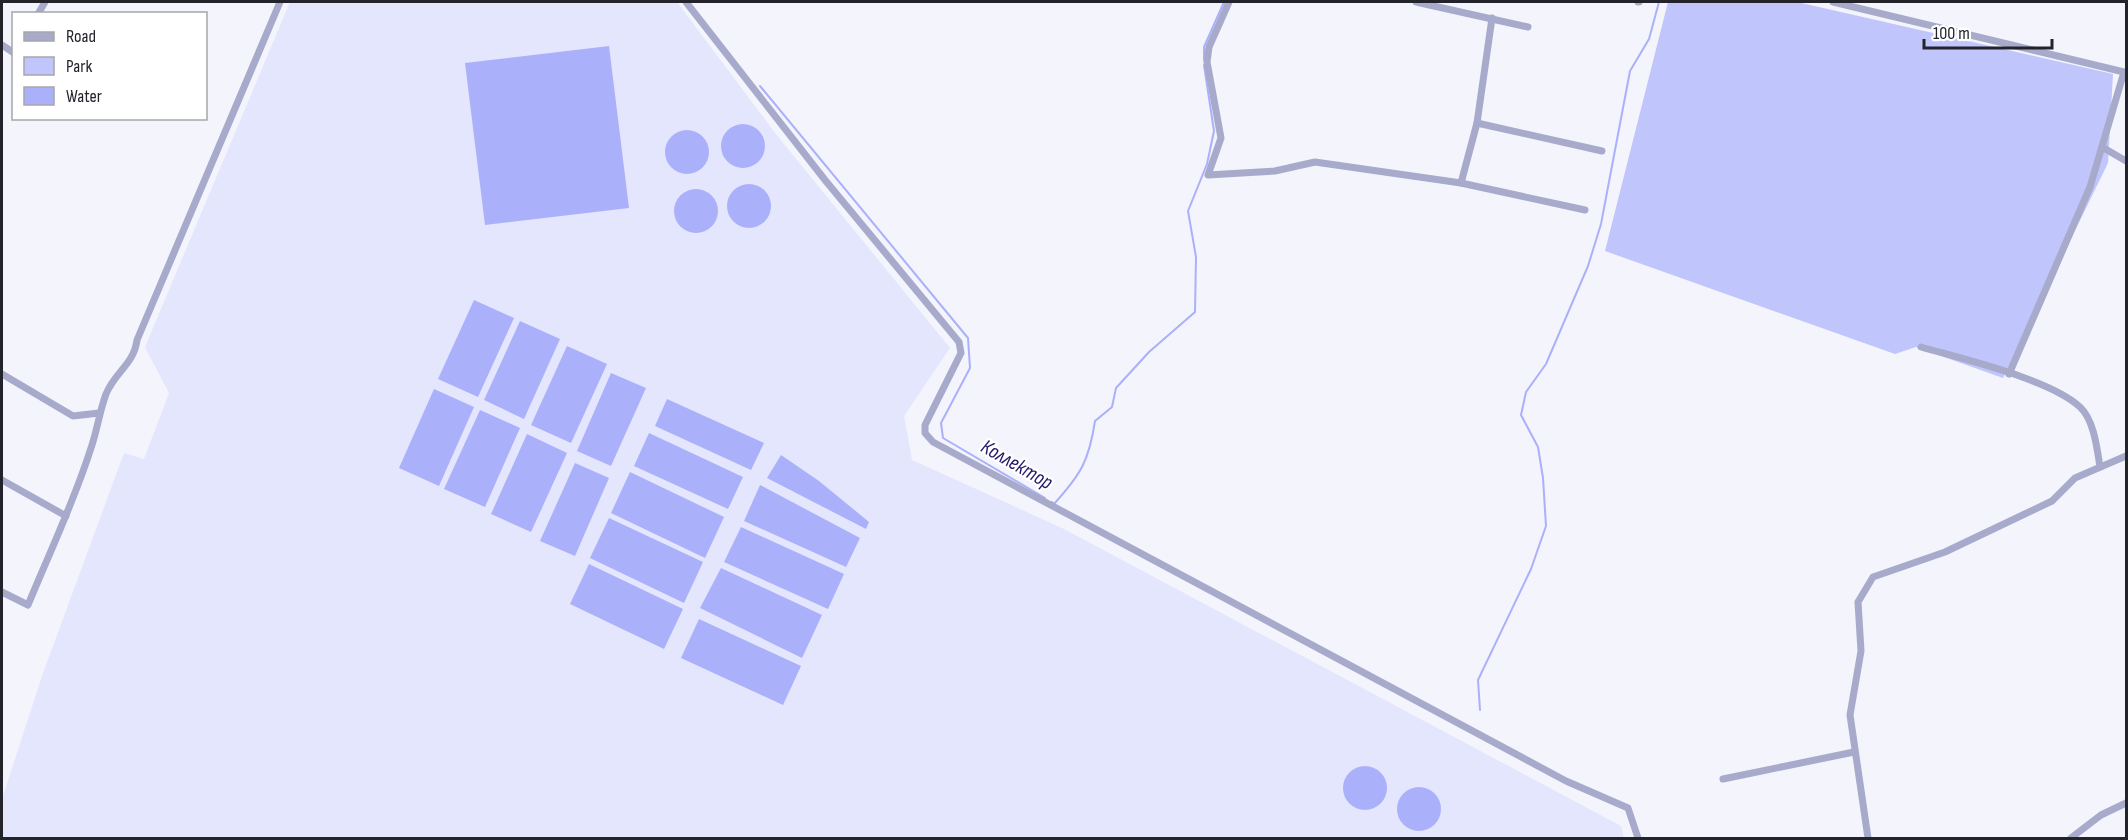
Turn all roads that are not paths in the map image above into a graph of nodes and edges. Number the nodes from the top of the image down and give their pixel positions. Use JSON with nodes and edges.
{"nodes":[{"id":1,"x":279,"y":2,"type":"edge"},
{"id":2,"x":686,"y":2,"type":"edge"},
{"id":3,"x":1229,"y":2,"type":"edge"},
{"id":4,"x":1421,"y":2,"type":"edge"},
{"id":5,"x":1833,"y":2,"type":"edge"},
{"id":6,"x":1492,"y":18,"type":"junction"},
{"id":7,"x":1528,"y":27,"type":"dead end"},
{"id":8,"x":1477,"y":123,"type":"junction"},
{"id":9,"x":2102,"y":147,"type":"junction"},
{"id":10,"x":1602,"y":151,"type":"dead end"},
{"id":11,"x":2127,"y":161,"type":"edge"},
{"id":12,"x":1461,"y":183,"type":"junction"},
{"id":13,"x":1585,"y":210,"type":"dead end"},
{"id":14,"x":1921,"y":346,"type":"dead end"},
{"id":15,"x":2,"y":374,"type":"edge"},
{"id":16,"x":2009,"y":374,"type":"junction"},
{"id":17,"x":99,"y":413,"type":"junction"},
{"id":18,"x":2127,"y":456,"type":"edge"},
{"id":19,"x":2100,"y":467,"type":"junction"},
{"id":20,"x":2,"y":480,"type":"edge"},
{"id":21,"x":66,"y":516,"type":"junction"},
{"id":22,"x":2,"y":592,"type":"edge"},
{"id":23,"x":1854,"y":753,"type":"junction"},
{"id":24,"x":1723,"y":779,"type":"dead end"},
{"id":25,"x":2127,"y":803,"type":"edge"},
{"id":26,"x":1638,"y":838,"type":"edge"},
{"id":27,"x":1868,"y":838,"type":"edge"},
{"id":28,"x":2071,"y":838,"type":"edge"}],
"edges":[{"from":1,"to":17,"type":"street"},
{"from":2,"to":26,"type":"street"},
{"from":3,"to":12,"type":"street"},
{"from":4,"to":6,"type":"street"},
{"from":5,"to":9,"type":"street"},
{"from":6,"to":7,"type":"street"},
{"from":6,"to":8,"type":"street"},
{"from":8,"to":10,"type":"street"},
{"from":8,"to":12,"type":"street"},
{"from":9,"to":11,"type":"street"},
{"from":9,"to":16,"type":"street"},
{"from":12,"to":13,"type":"street"},
{"from":14,"to":16,"type":"street"},
{"from":15,"to":17,"type":"street"},
{"from":16,"to":19,"type":"street"},
{"from":17,"to":21,"type":"street"},
{"from":18,"to":19,"type":"street"},
{"from":19,"to":23,"type":"street"},
{"from":20,"to":21,"type":"street"},
{"from":21,"to":22,"type":"street"},
{"from":23,"to":24,"type":"street"},
{"from":23,"to":27,"type":"street"},
{"from":25,"to":28,"type":"street"}]}
